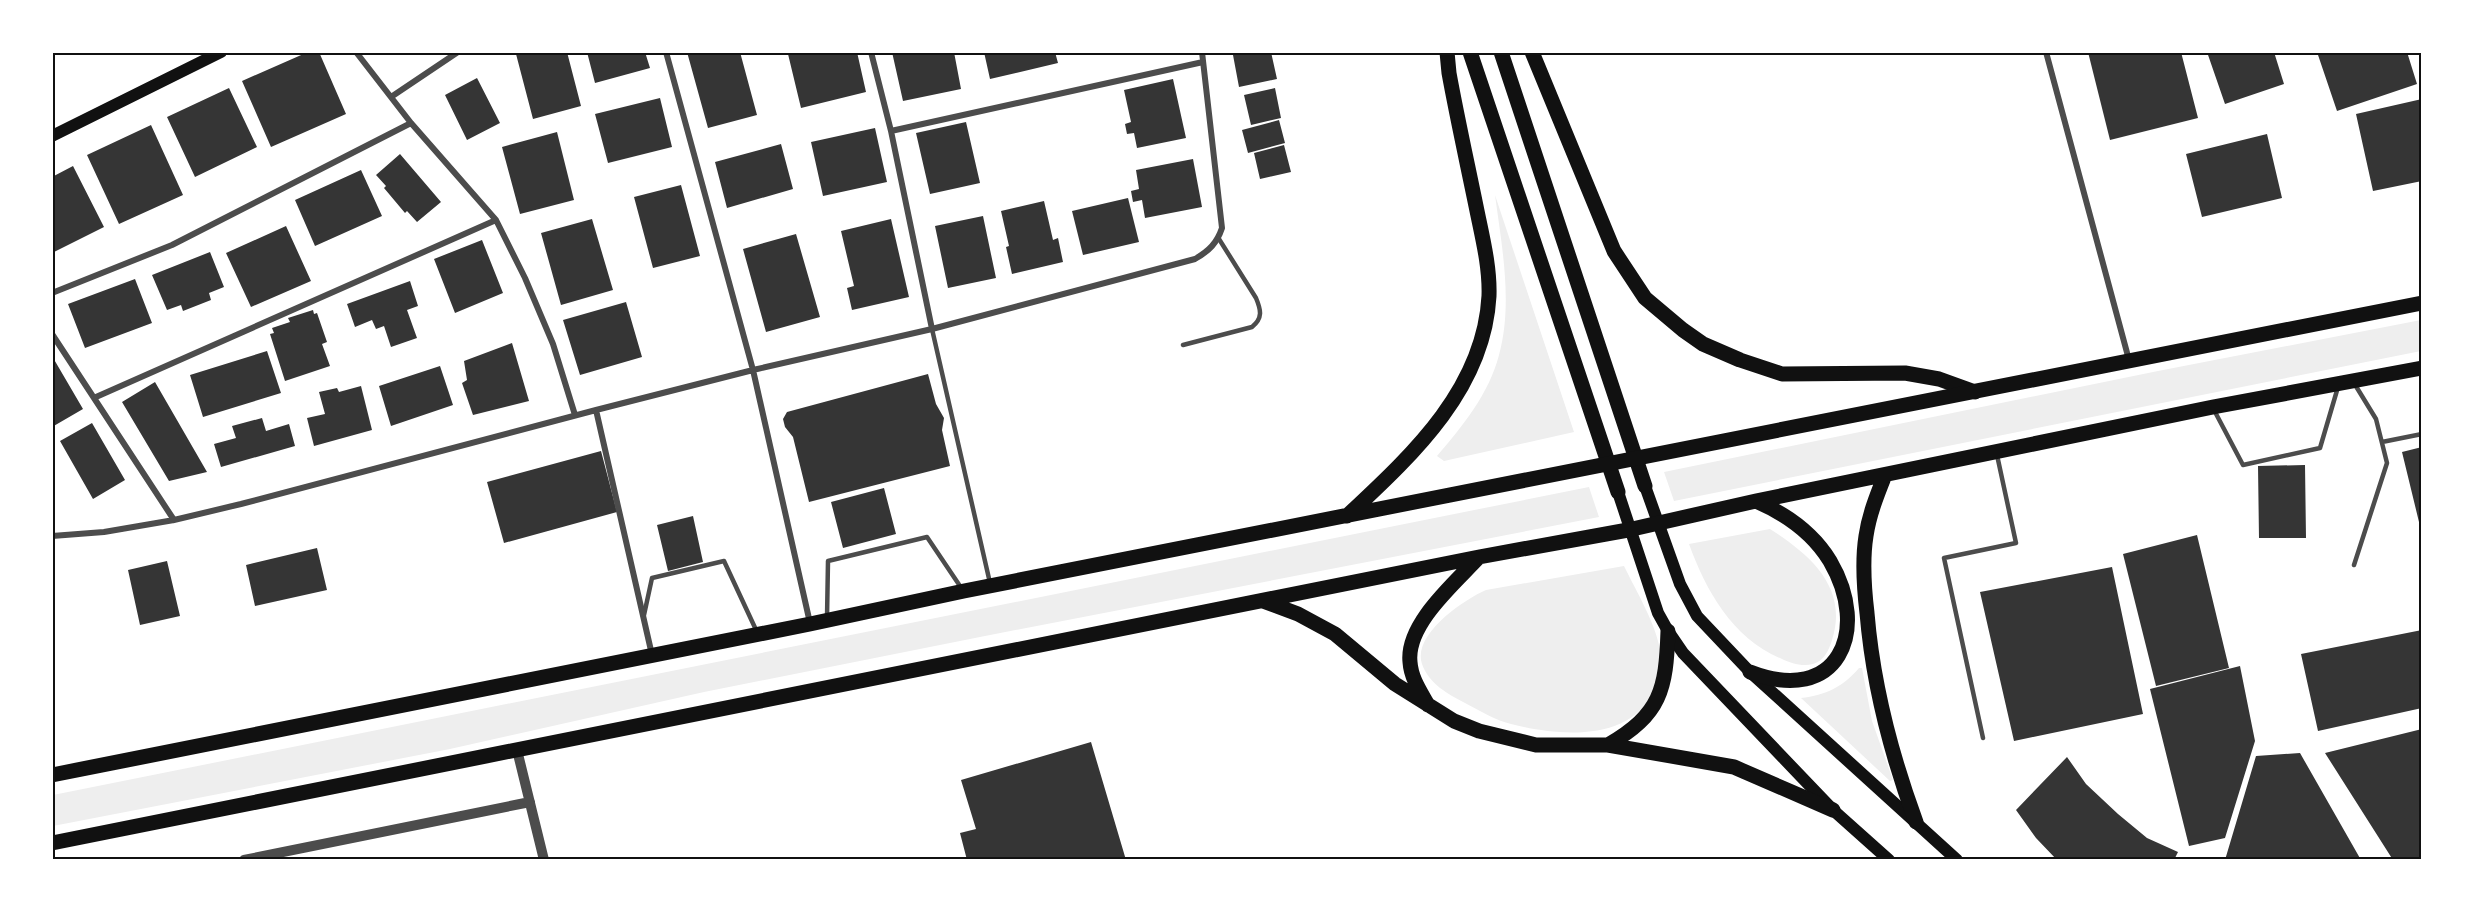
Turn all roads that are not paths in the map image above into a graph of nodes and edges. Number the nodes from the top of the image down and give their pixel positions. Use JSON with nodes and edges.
{"nodes":[{"id":1,"x":221,"y":52,"type":"edge"},
{"id":2,"x":356,"y":52,"type":"edge"},
{"id":3,"x":458,"y":52,"type":"edge"},
{"id":4,"x":666,"y":52,"type":"edge"},
{"id":5,"x":871,"y":52,"type":"edge"},
{"id":6,"x":1202,"y":52,"type":"edge"},
{"id":7,"x":1447,"y":52,"type":"edge"},
{"id":8,"x":1470,"y":52,"type":"edge"},
{"id":9,"x":1501,"y":52,"type":"edge"},
{"id":10,"x":1532,"y":52,"type":"edge"},
{"id":11,"x":2046,"y":52,"type":"edge"},
{"id":12,"x":1203,"y":62,"type":"junction"},
{"id":13,"x":391,"y":97,"type":"junction"},
{"id":14,"x":411,"y":123,"type":"junction"},
{"id":15,"x":891,"y":131,"type":"junction"},
{"id":16,"x":52,"y":136,"type":"edge"},
{"id":17,"x":496,"y":220,"type":"junction"},
{"id":18,"x":1219,"y":238,"type":"junction"},
{"id":19,"x":52,"y":293,"type":"edge"},
{"id":20,"x":2421,"y":303,"type":"edge"},
{"id":21,"x":932,"y":329,"type":"junction"},
{"id":22,"x":53,"y":334,"type":"edge"},
{"id":23,"x":1183,"y":345,"type":"dead end"},
{"id":24,"x":2129,"y":361,"type":"junction"},
{"id":25,"x":2421,"y":368,"type":"edge"},
{"id":26,"x":753,"y":370,"type":"junction"},
{"id":27,"x":2346,"y":382,"type":"junction"},
{"id":28,"x":1975,"y":392,"type":"junction"},
{"id":29,"x":96,"y":397,"type":"junction"},
{"id":30,"x":2213,"y":407,"type":"junction"},
{"id":31,"x":596,"y":410,"type":"junction"},
{"id":32,"x":575,"y":415,"type":"junction"},
{"id":33,"x":2421,"y":434,"type":"edge"},
{"id":34,"x":2382,"y":442,"type":"junction"},
{"id":35,"x":1997,"y":452,"type":"junction"},
{"id":36,"x":1884,"y":475,"type":"junction"},
{"id":37,"x":1645,"y":486,"type":"joint"},
{"id":38,"x":1618,"y":492,"type":"joint"},
{"id":39,"x":1756,"y":501,"type":"junction"},
{"id":40,"x":1346,"y":517,"type":"junction"},
{"id":41,"x":174,"y":520,"type":"junction"},
{"id":42,"x":52,"y":536,"type":"edge"},
{"id":43,"x":1479,"y":556,"type":"junction"},
{"id":44,"x":2354,"y":565,"type":"dead end"},
{"id":45,"x":990,"y":586,"type":"junction"},
{"id":46,"x":964,"y":591,"type":"junction"},
{"id":47,"x":1262,"y":600,"type":"junction"},
{"id":48,"x":644,"y":617,"type":"junction"},
{"id":49,"x":827,"y":620,"type":"junction"},
{"id":50,"x":810,"y":624,"type":"junction"},
{"id":51,"x":1668,"y":631,"type":"junction"},
{"id":52,"x":758,"y":634,"type":"junction"},
{"id":53,"x":652,"y":655,"type":"junction"},
{"id":54,"x":1750,"y":672,"type":"junction"},
{"id":55,"x":1430,"y":707,"type":"junction"},
{"id":56,"x":1983,"y":738,"type":"dead end"},
{"id":57,"x":1608,"y":746,"type":"junction"},
{"id":58,"x":517,"y":750,"type":"junction"},
{"id":59,"x":52,"y":775,"type":"edge"},
{"id":60,"x":530,"y":802,"type":"junction"},
{"id":61,"x":1833,"y":810,"type":"junction"},
{"id":62,"x":1916,"y":822,"type":"junction"},
{"id":63,"x":52,"y":843,"type":"edge"},
{"id":64,"x":243,"y":860,"type":"edge"},
{"id":65,"x":544,"y":860,"type":"edge"},
{"id":66,"x":1889,"y":860,"type":"edge"},
{"id":67,"x":1957,"y":860,"type":"edge"}],
"edges":[{"from":1,"to":16,"type":"main road"},
{"from":2,"to":13,"type":"street"},
{"from":3,"to":13,"type":"street"},
{"from":4,"to":26,"type":"street"},
{"from":5,"to":15,"type":"street"},
{"from":6,"to":12,"type":"street"},
{"from":7,"to":40,"type":"main road"},
{"from":8,"to":38,"type":"main road"},
{"from":9,"to":37,"type":"main road"},
{"from":10,"to":28,"type":"main road"},
{"from":11,"to":24,"type":"street"},
{"from":12,"to":15,"type":"street"},
{"from":12,"to":18,"type":"street"},
{"from":13,"to":14,"type":"street"},
{"from":14,"to":17,"type":"street"},
{"from":14,"to":19,"type":"street"},
{"from":15,"to":21,"type":"street"},
{"from":17,"to":29,"type":"street"},
{"from":17,"to":32,"type":"street"},
{"from":18,"to":21,"type":"street"},
{"from":18,"to":23,"type":"lane"},
{"from":20,"to":24,"type":"main road"},
{"from":21,"to":26,"type":"street"},
{"from":21,"to":45,"type":"lane"},
{"from":22,"to":29,"type":"street"},
{"from":24,"to":28,"type":"main road"},
{"from":25,"to":27,"type":"main road"},
{"from":26,"to":31,"type":"street"},
{"from":26,"to":50,"type":"street"},
{"from":27,"to":30,"type":"main road"},
{"from":27,"to":30,"type":"lane"},
{"from":27,"to":34,"type":"lane"},
{"from":28,"to":40,"type":"main road"},
{"from":29,"to":41,"type":"street"},
{"from":30,"to":35,"type":"main road"},
{"from":31,"to":32,"type":"street"},
{"from":31,"to":48,"type":"street"},
{"from":32,"to":41,"type":"street"},
{"from":33,"to":34,"type":"lane"},
{"from":34,"to":44,"type":"lane"},
{"from":35,"to":36,"type":"main road"},
{"from":35,"to":56,"type":"lane"},
{"from":36,"to":39,"type":"main road"},
{"from":36,"to":62,"type":"main road"},
{"from":37,"to":54,"type":"main road"},
{"from":38,"to":51,"type":"main road"},
{"from":39,"to":43,"type":"main road"},
{"from":39,"to":54,"type":"main road"},
{"from":40,"to":45,"type":"main road"},
{"from":41,"to":42,"type":"street"},
{"from":43,"to":47,"type":"main road"},
{"from":43,"to":55,"type":"main road"},
{"from":45,"to":46,"type":"main road"},
{"from":46,"to":49,"type":"main road"},
{"from":46,"to":49,"type":"lane"},
{"from":47,"to":55,"type":"main road"},
{"from":47,"to":58,"type":"main road"},
{"from":48,"to":52,"type":"lane"},
{"from":48,"to":53,"type":"street"},
{"from":49,"to":50,"type":"main road"},
{"from":50,"to":52,"type":"main road"},
{"from":51,"to":57,"type":"main road"},
{"from":51,"to":61,"type":"main road"},
{"from":52,"to":53,"type":"main road"},
{"from":53,"to":59,"type":"main road"},
{"from":54,"to":62,"type":"main road"},
{"from":55,"to":57,"type":"main road"},
{"from":57,"to":61,"type":"main road"},
{"from":58,"to":60,"type":"street"},
{"from":58,"to":63,"type":"main road"},
{"from":60,"to":64,"type":"street"},
{"from":60,"to":65,"type":"street"},
{"from":61,"to":66,"type":"main road"},
{"from":62,"to":67,"type":"main road"}]}
